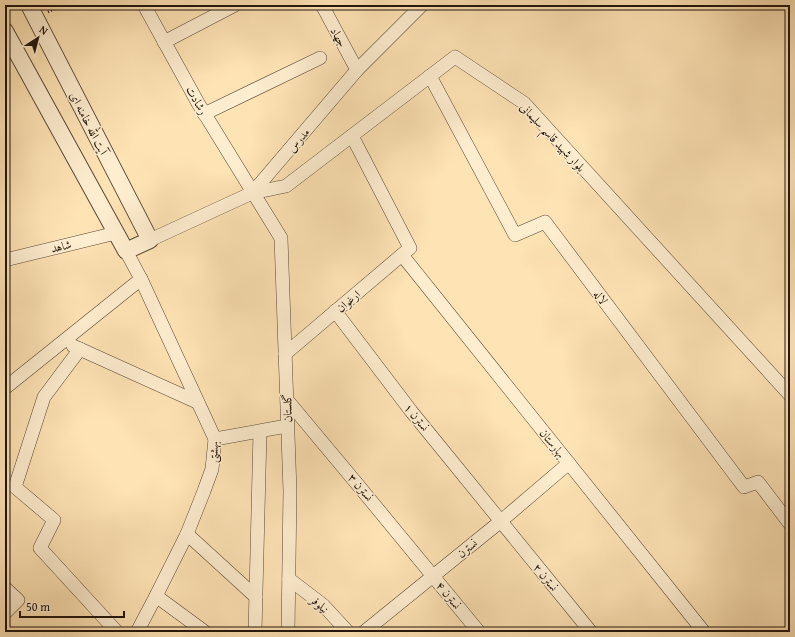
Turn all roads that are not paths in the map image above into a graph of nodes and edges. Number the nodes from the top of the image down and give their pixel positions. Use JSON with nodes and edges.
{"nodes":[{"id":1,"x":29,"y":5,"type":"edge"},
{"id":2,"x":144,"y":5,"type":"edge"},
{"id":3,"x":235,"y":5,"type":"edge"},
{"id":4,"x":322,"y":5,"type":"edge"},
{"id":5,"x":422,"y":5,"type":"edge"},
{"id":6,"x":5,"y":31,"type":"edge"},
{"id":7,"x":164,"y":42,"type":"junction"},
{"id":8,"x":320,"y":58,"type":"dead end"},
{"id":9,"x":357,"y":70,"type":"junction"},
{"id":10,"x":430,"y":76,"type":"junction"},
{"id":11,"x":204,"y":114,"type":"junction"},
{"id":12,"x":352,"y":136,"type":"junction"},
{"id":13,"x":252,"y":193,"type":"junction"},
{"id":14,"x":116,"y":233,"type":"junction"},
{"id":15,"x":150,"y":240,"type":"junction"},
{"id":16,"x":126,"y":251,"type":"junction"},
{"id":17,"x":406,"y":251,"type":"junction"},
{"id":18,"x":5,"y":260,"type":"edge"},
{"id":19,"x":141,"y":279,"type":"junction"},
{"id":20,"x":335,"y":311,"type":"junction"},
{"id":21,"x":63,"y":341,"type":"junction"},
{"id":22,"x":80,"y":349,"type":"junction"},
{"id":23,"x":285,"y":354,"type":"junction"},
{"id":24,"x":5,"y":388,"type":"edge"},
{"id":25,"x":790,"y":395,"type":"edge"},
{"id":26,"x":287,"y":400,"type":"junction"},
{"id":27,"x":197,"y":402,"type":"junction"},
{"id":28,"x":287,"y":426,"type":"junction"},
{"id":29,"x":260,"y":432,"type":"junction"},
{"id":30,"x":215,"y":439,"type":"junction"},
{"id":31,"x":569,"y":463,"type":"junction"},
{"id":32,"x":10,"y":490,"type":"edge"},
{"id":33,"x":501,"y":521,"type":"junction"},
{"id":34,"x":790,"y":524,"type":"edge"},
{"id":35,"x":187,"y":534,"type":"junction"},
{"id":36,"x":433,"y":576,"type":"junction"},
{"id":37,"x":289,"y":579,"type":"junction"},
{"id":38,"x":5,"y":588,"type":"edge"},
{"id":39,"x":156,"y":596,"type":"junction"},
{"id":40,"x":256,"y":597,"type":"junction"},
{"id":41,"x":5,"y":613,"type":"edge"},
{"id":42,"x":118,"y":632,"type":"edge"},
{"id":43,"x":137,"y":632,"type":"edge"},
{"id":44,"x":205,"y":632,"type":"edge"},
{"id":45,"x":255,"y":632,"type":"edge"},
{"id":46,"x":288,"y":632,"type":"edge"},
{"id":47,"x":348,"y":632,"type":"edge"},
{"id":48,"x":364,"y":632,"type":"edge"},
{"id":49,"x":479,"y":632,"type":"edge"},
{"id":50,"x":591,"y":632,"type":"edge"},
{"id":51,"x":704,"y":632,"type":"edge"}],
"edges":[{"from":1,"to":15,"type":"street","name":"آیت الله خامنه ای"},
{"from":2,"to":7,"type":"street","name":"رشادت"},
{"from":3,"to":7,"type":"street"},
{"from":4,"to":9,"type":"street","name":"جهاد"},
{"from":5,"to":9,"type":"street","name":"مدرس"},
{"from":6,"to":14,"type":"street"},
{"from":7,"to":11,"type":"street","name":"رشادت"},
{"from":8,"to":11,"type":"street"},
{"from":9,"to":13,"type":"street","name":"مدرس"},
{"from":10,"to":12,"type":"street","name":"بلوار شهید قاسم سلیمانی"},
{"from":10,"to":25,"type":"street","name":"بلوار شهید قاسم سلیمانی"},
{"from":10,"to":34,"type":"street","name":"لاله"},
{"from":11,"to":13,"type":"street","name":"رشادت"},
{"from":12,"to":13,"type":"street","name":"بلوار شهید قاسم سلیمانی"},
{"from":12,"to":17,"type":"street","name":"بهارستان"},
{"from":13,"to":15,"type":"street","name":"مدرس"},
{"from":13,"to":23,"type":"street","name":"گلستان"},
{"from":14,"to":16,"type":"street"},
{"from":14,"to":18,"type":"street","name":"شاهد"},
{"from":15,"to":16,"type":"street"},
{"from":16,"to":19,"type":"street","name":"بهشتی"},
{"from":17,"to":20,"type":"street","name":"ارغوان"},
{"from":17,"to":31,"type":"street","name":"بهارستان"},
{"from":19,"to":21,"type":"street"},
{"from":19,"to":27,"type":"street","name":"بهشتی"},
{"from":20,"to":23,"type":"street","name":"ارغوان"},
{"from":20,"to":33,"type":"street","name":"نسترن ۱"},
{"from":21,"to":22,"type":"street"},
{"from":21,"to":24,"type":"street"},
{"from":22,"to":27,"type":"street"},
{"from":22,"to":32,"type":"street"},
{"from":23,"to":26,"type":"street","name":"گلستان"},
{"from":26,"to":28,"type":"street","name":"گلستان"},
{"from":26,"to":36,"type":"street","name":"نسترن ۳"},
{"from":27,"to":30,"type":"street","name":"بهشتی"},
{"from":28,"to":29,"type":"street"},
{"from":28,"to":37,"type":"street","name":"گلستان"},
{"from":29,"to":30,"type":"street"},
{"from":29,"to":40,"type":"street"},
{"from":30,"to":35,"type":"street","name":"بهشتی"},
{"from":31,"to":33,"type":"street","name":"نسترن"},
{"from":31,"to":51,"type":"street","name":"بهارستان"},
{"from":32,"to":42,"type":"street"},
{"from":33,"to":36,"type":"street","name":"نسترن"},
{"from":33,"to":50,"type":"street","name":"نسترن ۲"},
{"from":35,"to":39,"type":"street","name":"بهشتی"},
{"from":35,"to":40,"type":"street"},
{"from":36,"to":48,"type":"street","name":"نسترن"},
{"from":36,"to":49,"type":"street","name":"نسترن ۴"},
{"from":37,"to":46,"type":"street","name":"گلستان"},
{"from":37,"to":47,"type":"street","name":"نیلوفر"},
{"from":38,"to":41,"type":"street"},
{"from":39,"to":43,"type":"street","name":"بهشتی"},
{"from":39,"to":44,"type":"street"},
{"from":40,"to":45,"type":"street"}]}
